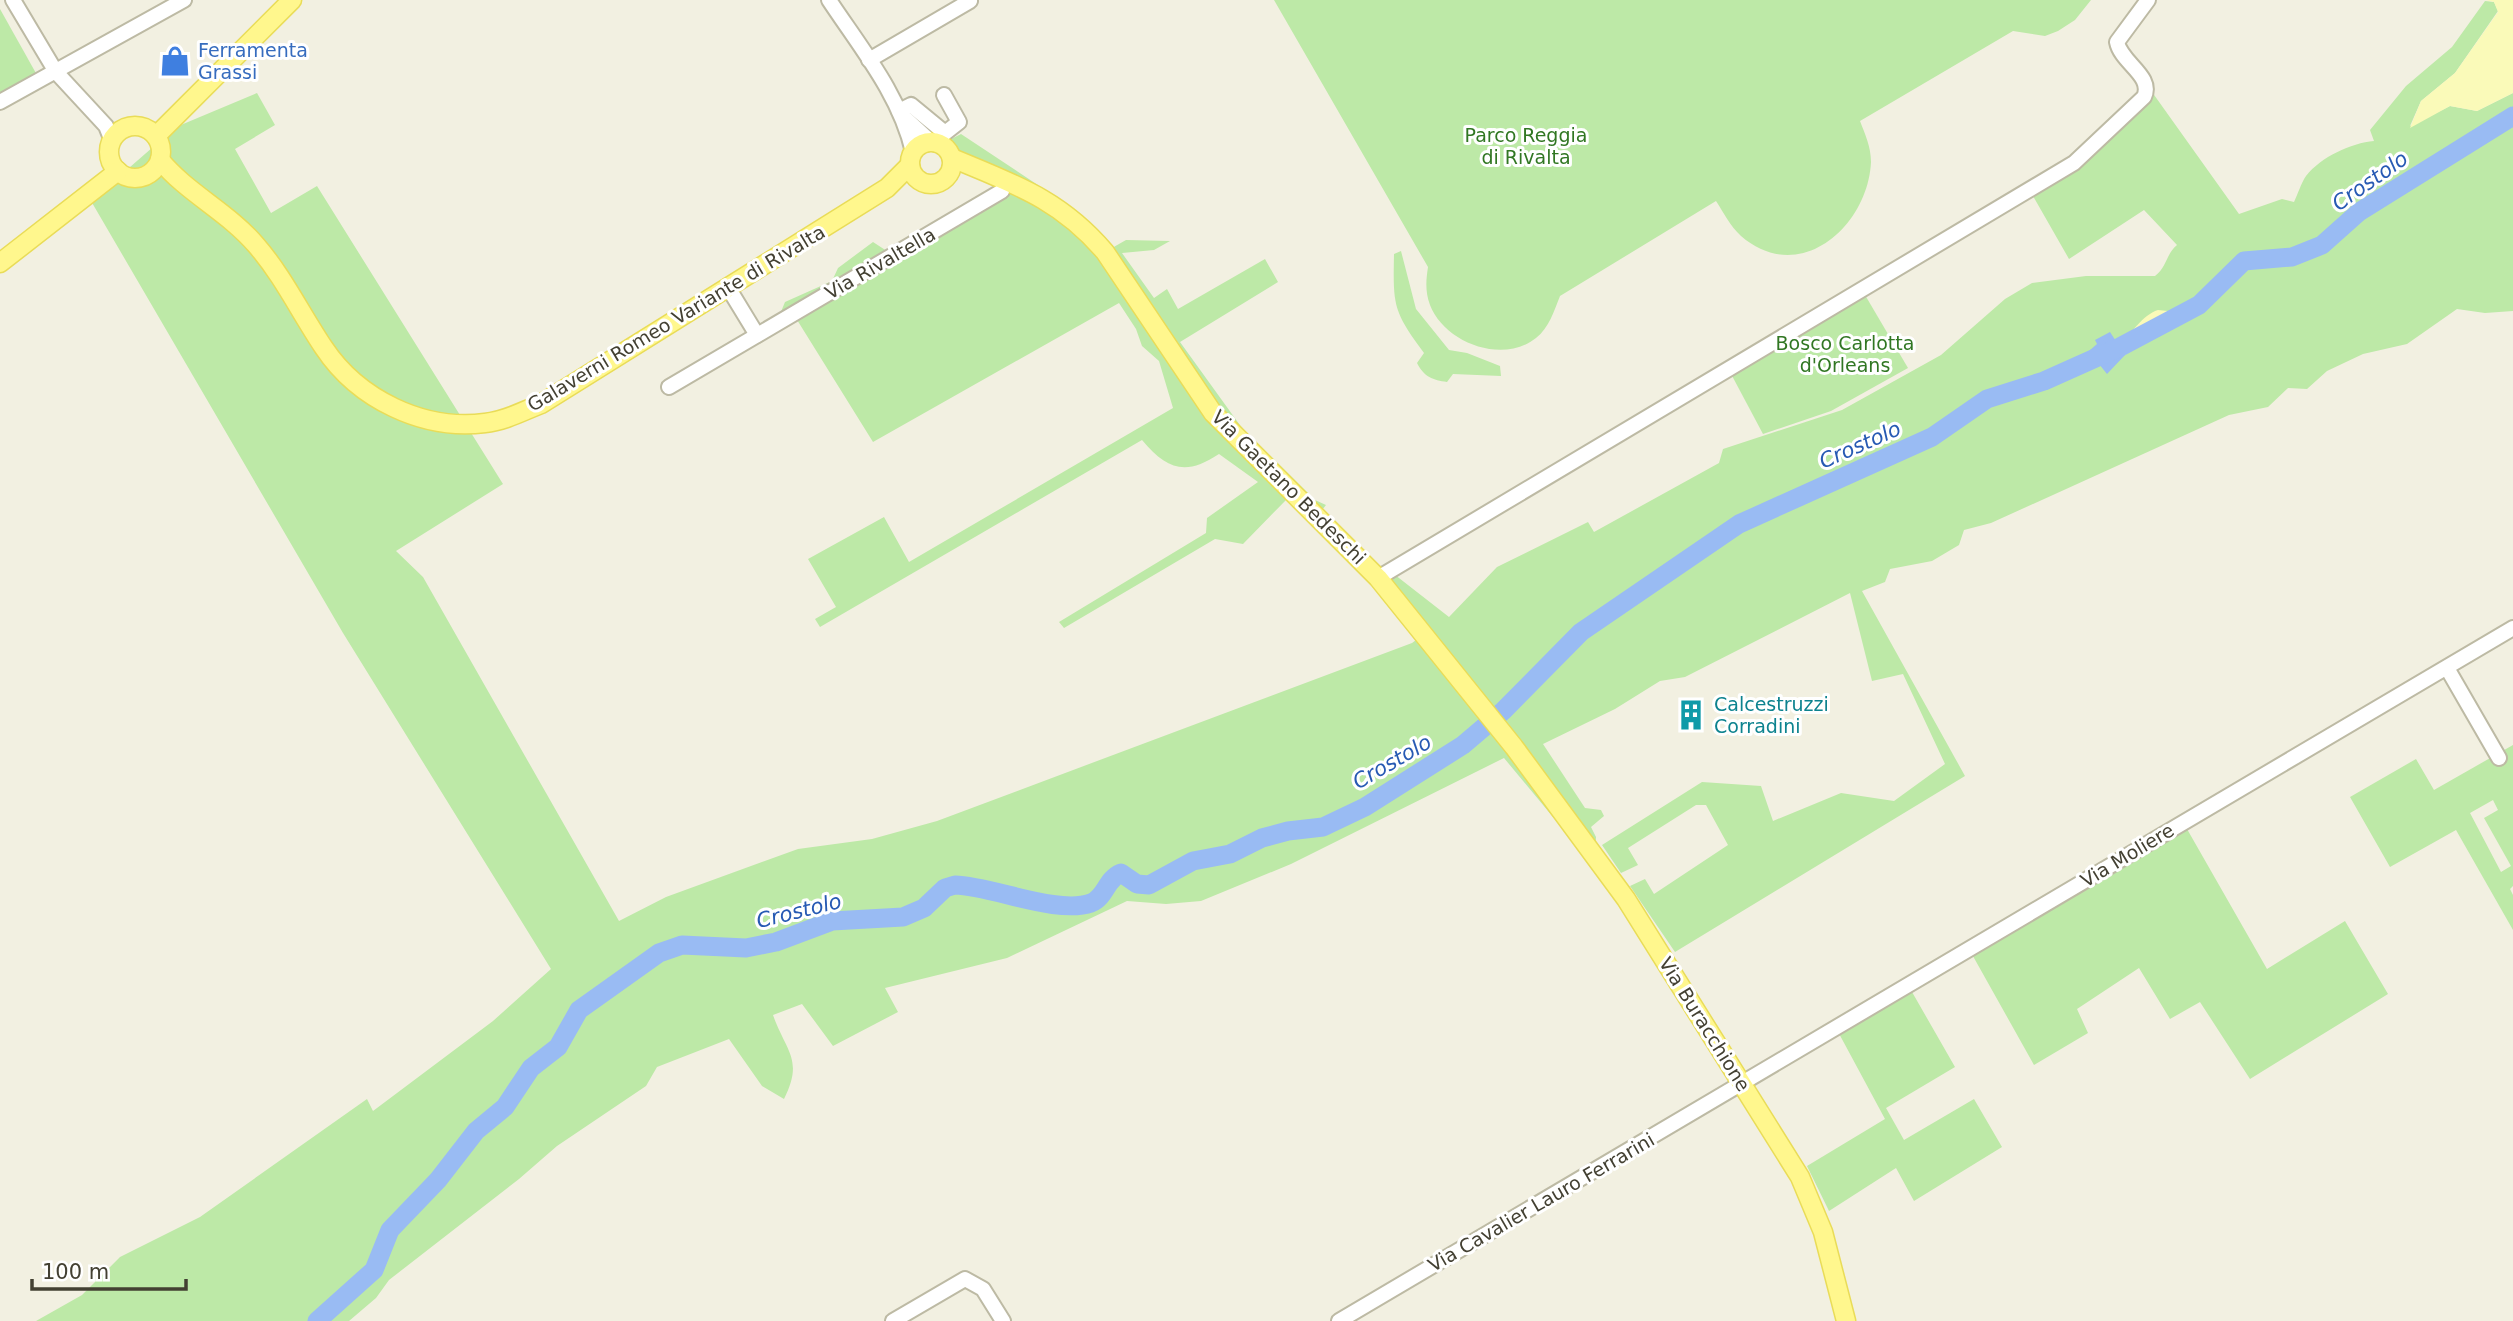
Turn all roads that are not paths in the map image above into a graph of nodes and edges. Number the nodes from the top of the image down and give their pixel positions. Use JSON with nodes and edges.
{"nodes":[{"id":1,"x":13,"y":0,"type":"edge"},
{"id":2,"x":184,"y":0,"type":"edge"},
{"id":3,"x":292,"y":0,"type":"edge"},
{"id":4,"x":828,"y":0,"type":"edge"},
{"id":5,"x":2148,"y":0,"type":"edge"},
{"id":6,"x":970,"y":1,"type":"edge"},
{"id":7,"x":869,"y":60,"type":"junction"},
{"id":8,"x":56,"y":72,"type":"junction"},
{"id":9,"x":944,"y":95,"type":"dead end"},
{"id":10,"x":0,"y":102,"type":"edge"},
{"id":11,"x":900,"y":113,"type":"junction"},
{"id":12,"x":112,"y":133,"type":"junction"},
{"id":13,"x":156,"y":136,"type":"junction"},
{"id":14,"x":938,"y":137,"type":"junction"},
{"id":15,"x":912,"y":158,"type":"junction"},
{"id":16,"x":952,"y":158,"type":"junction"},
{"id":17,"x":156,"y":166,"type":"junction"},
{"id":18,"x":118,"y":171,"type":"junction"},
{"id":19,"x":946,"y":179,"type":"junction"},
{"id":20,"x":921,"y":182,"type":"junction"},
{"id":21,"x":999,"y":184,"type":"junction"},
{"id":22,"x":887,"y":188,"type":"junction"},
{"id":23,"x":0,"y":263,"type":"edge"},
{"id":24,"x":729,"y":289,"type":"junction"},
{"id":25,"x":757,"y":335,"type":"junction"},
{"id":26,"x":668,"y":387,"type":"dead end"},
{"id":27,"x":1378,"y":578,"type":"junction"},
{"id":28,"x":2513,"y":628,"type":"edge"},
{"id":29,"x":2447,"y":668,"type":"junction"},
{"id":30,"x":1517,"y":752,"type":"joint"},
{"id":31,"x":2498,"y":758,"type":"dead end"},
{"id":32,"x":1742,"y":1084,"type":"junction"},
{"id":33,"x":893,"y":1321,"type":"edge"},
{"id":34,"x":1003,"y":1321,"type":"edge"},
{"id":35,"x":1339,"y":1321,"type":"edge"},
{"id":36,"x":1846,"y":1321,"type":"edge"}],
"edges":[{"from":1,"to":8,"type":"street"},
{"from":2,"to":8,"type":"street"},
{"from":3,"to":13,"type":"main road"},
{"from":4,"to":7,"type":"street"},
{"from":5,"to":27,"type":"street"},
{"from":6,"to":7,"type":"street"},
{"from":7,"to":11,"type":"street"},
{"from":8,"to":10,"type":"street"},
{"from":8,"to":12,"type":"street"},
{"from":9,"to":14,"type":"street"},
{"from":11,"to":14,"type":"street"},
{"from":11,"to":15,"type":"street"},
{"from":12,"to":13,"type":"main road"},
{"from":12,"to":18,"type":"main road"},
{"from":13,"to":17,"type":"main road"},
{"from":14,"to":15,"type":"main road"},
{"from":14,"to":16,"type":"main road"},
{"from":15,"to":20,"type":"main road"},
{"from":15,"to":22,"type":"main road","name":"Galaverni Romeo Variante di Rivalta"},
{"from":16,"to":19,"type":"main road"},
{"from":16,"to":21,"type":"main road","name":"Via Gaetano Bedeschi"},
{"from":17,"to":18,"type":"main road"},
{"from":17,"to":24,"type":"main road","name":"Galaverni Romeo Variante di Rivalta"},
{"from":18,"to":23,"type":"main road"},
{"from":19,"to":20,"type":"main road"},
{"from":19,"to":21,"type":"main road","name":"Via Gaetano Bedeschi"},
{"from":20,"to":22,"type":"main road","name":"Galaverni Romeo Variante di Rivalta"},
{"from":21,"to":25,"type":"street","name":"Via Rivaltella"},
{"from":21,"to":27,"type":"main road","name":"Via Gaetano Bedeschi"},
{"from":22,"to":24,"type":"main road","name":"Galaverni Romeo Variante di Rivalta"},
{"from":24,"to":25,"type":"street"},
{"from":25,"to":26,"type":"street","name":"Via Rivaltella"},
{"from":27,"to":30,"type":"main road","name":"Via Gaetano Bedeschi"},
{"from":28,"to":29,"type":"street","name":"Via Moliere"},
{"from":29,"to":31,"type":"street"},
{"from":29,"to":32,"type":"street","name":"Via Moliere"},
{"from":30,"to":32,"type":"main road","name":"Via Buracchione"},
{"from":32,"to":35,"type":"street","name":"Via Cavalier Lauro Ferrarini"},
{"from":32,"to":36,"type":"main road","name":"Via Buracchione"},
{"from":33,"to":34,"type":"street"}]}
